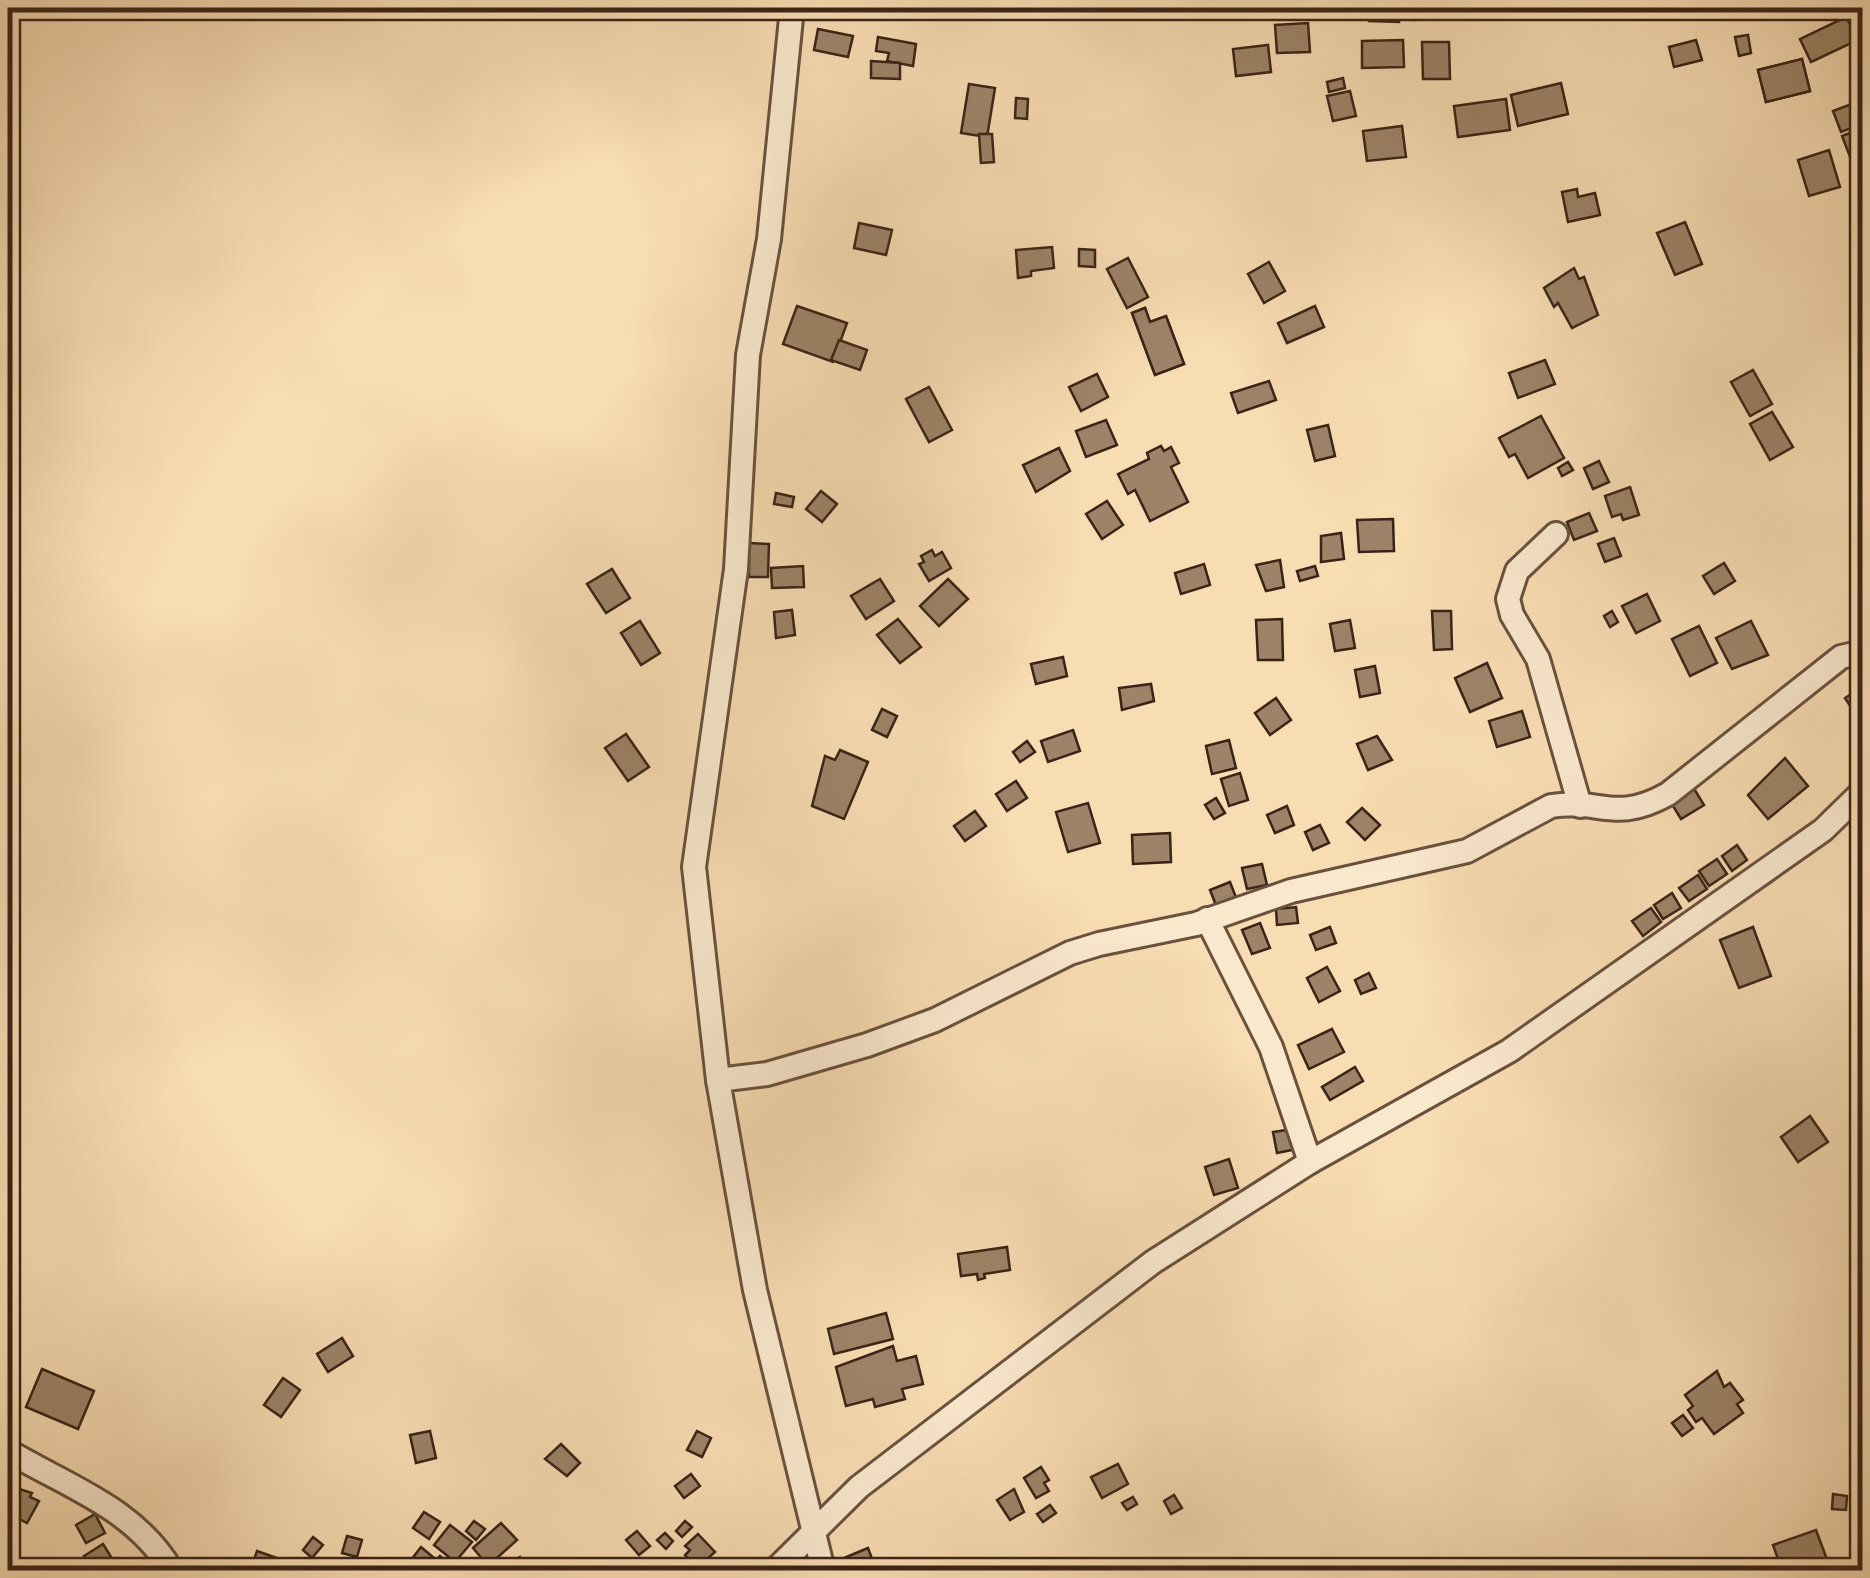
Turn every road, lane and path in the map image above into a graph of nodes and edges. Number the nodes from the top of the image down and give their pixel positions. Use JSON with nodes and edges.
{"nodes":[{"id":1,"x":792,"y":8,"type":"edge"},
{"id":2,"x":1556,"y":534,"type":"dead end"},
{"id":3,"x":1862,"y":652,"type":"edge"},
{"id":4,"x":1862,"y":792,"type":"edge"},
{"id":5,"x":1580,"y":806,"type":"junction"},
{"id":6,"x":1208,"y":919,"type":"junction"},
{"id":7,"x":718,"y":1080,"type":"junction"},
{"id":8,"x":1310,"y":1162,"type":"junction"},
{"id":9,"x":8,"y":1451,"type":"edge"},
{"id":10,"x":814,"y":1531,"type":"junction"},
{"id":11,"x":171,"y":1570,"type":"edge"},
{"id":12,"x":775,"y":1570,"type":"edge"},
{"id":13,"x":823,"y":1570,"type":"edge"}],
"edges":[{"from":1,"to":7,"type":"street"},
{"from":2,"to":5,"type":"street"},
{"from":3,"to":5,"type":"street"},
{"from":4,"to":8,"type":"street"},
{"from":5,"to":6,"type":"street"},
{"from":6,"to":7,"type":"street"},
{"from":6,"to":8,"type":"street"},
{"from":7,"to":10,"type":"street"},
{"from":8,"to":10,"type":"street"},
{"from":9,"to":11,"type":"street"},
{"from":10,"to":12,"type":"street"},
{"from":10,"to":13,"type":"street"}]}
